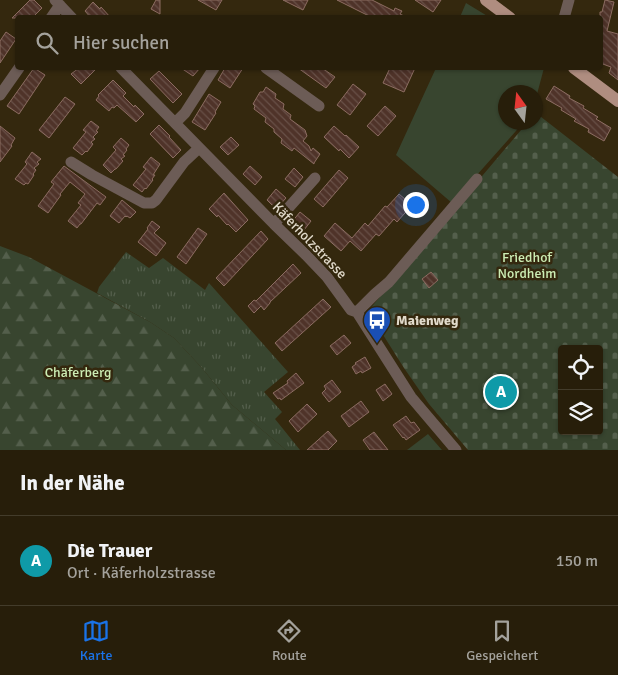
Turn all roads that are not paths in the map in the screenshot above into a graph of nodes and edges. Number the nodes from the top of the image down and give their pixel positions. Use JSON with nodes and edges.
{"nodes":[{"id":1,"x":486,"y":0,"type":"edge"},
{"id":2,"x":569,"y":0,"type":"edge"},
{"id":3,"x":57,"y":3,"type":"edge"},
{"id":4,"x":52,"y":15,"type":"edge"},
{"id":5,"x":69,"y":15,"type":"edge"},
{"id":6,"x":506,"y":15,"type":"edge"},
{"id":7,"x":565,"y":15,"type":"edge"},
{"id":8,"x":18,"y":70,"type":"edge"},
{"id":9,"x":123,"y":70,"type":"edge"},
{"id":10,"x":213,"y":70,"type":"edge"},
{"id":11,"x":269,"y":70,"type":"edge"},
{"id":12,"x":577,"y":70,"type":"edge"},
{"id":13,"x":0,"y":96,"type":"edge"},
{"id":14,"x":618,"y":101,"type":"edge"},
{"id":15,"x":319,"y":106,"type":"dead end"},
{"id":16,"x":175,"y":123,"type":"junction"},
{"id":17,"x":199,"y":148,"type":"junction"},
{"id":18,"x":72,"y":162,"type":"dead end"},
{"id":19,"x":315,"y":178,"type":"dead end"},
{"id":20,"x":478,"y":178,"type":"dead end"},
{"id":21,"x":274,"y":224,"type":"junction"},
{"id":22,"x":357,"y":312,"type":"junction"},
{"id":23,"x":456,"y":450,"type":"edge"}],
"edges":[{"from":1,"to":6,"type":"main road"},
{"from":2,"to":7,"type":"street"},
{"from":3,"to":4,"type":"street"},
{"from":3,"to":5,"type":"street"},
{"from":8,"to":13,"type":"street"},
{"from":9,"to":16,"type":"street","name":"Käferholzstrasse"},
{"from":10,"to":16,"type":"street"},
{"from":11,"to":15,"type":"street"},
{"from":12,"to":14,"type":"main road"},
{"from":16,"to":17,"type":"street","name":"Käferholzstrasse"},
{"from":17,"to":18,"type":"street"},
{"from":17,"to":21,"type":"street","name":"Käferholzstrasse"},
{"from":19,"to":21,"type":"street"},
{"from":20,"to":22,"type":"street"},
{"from":21,"to":22,"type":"street","name":"Käferholzstrasse"},
{"from":22,"to":23,"type":"street","name":"Käferholzstrasse"}]}
